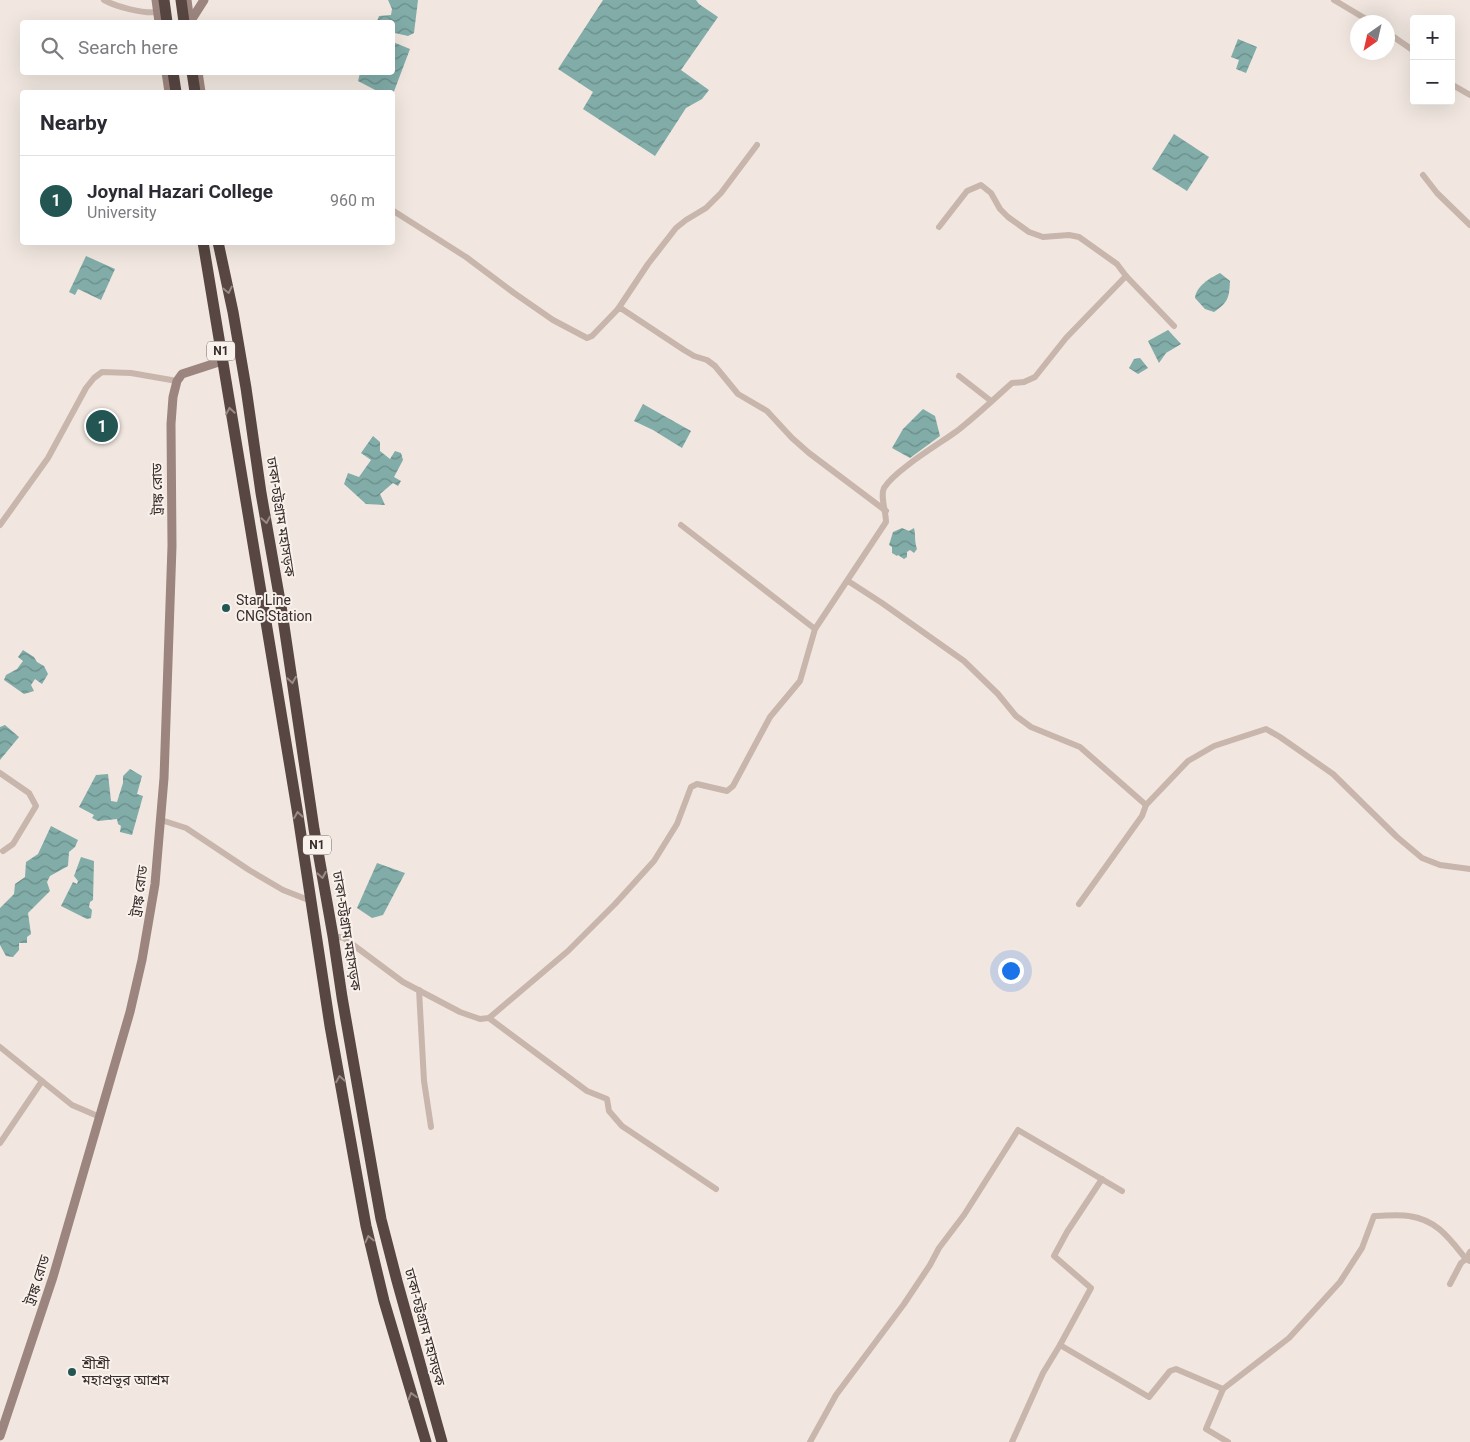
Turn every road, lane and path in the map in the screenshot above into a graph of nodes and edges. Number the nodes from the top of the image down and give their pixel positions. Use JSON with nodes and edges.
{"nodes":[{"id":1,"x":104,"y":0,"type":"edge"},
{"id":2,"x":156,"y":0,"type":"edge"},
{"id":3,"x":164,"y":0,"type":"edge"},
{"id":4,"x":181,"y":0,"type":"edge"},
{"id":5,"x":187,"y":0,"type":"edge"},
{"id":6,"x":204,"y":0,"type":"edge"},
{"id":7,"x":1334,"y":0,"type":"edge"},
{"id":8,"x":158,"y":12,"type":"junction"},
{"id":9,"x":1359,"y":15,"type":"edge"},
{"id":10,"x":159,"y":20,"type":"edge"},
{"id":11,"x":166,"y":20,"type":"edge"},
{"id":12,"x":184,"y":20,"type":"edge"},
{"id":13,"x":190,"y":20,"type":"edge"},
{"id":14,"x":191,"y":20,"type":"edge"},
{"id":15,"x":1395,"y":39,"type":"edge"},
{"id":16,"x":1410,"y":48,"type":"edge"},
{"id":17,"x":166,"y":75,"type":"edge"},
{"id":18,"x":173,"y":75,"type":"edge"},
{"id":19,"x":192,"y":75,"type":"edge"},
{"id":20,"x":198,"y":75,"type":"edge"},
{"id":21,"x":1455,"y":86,"type":"edge"},
{"id":22,"x":169,"y":90,"type":"edge"},
{"id":23,"x":176,"y":90,"type":"edge"},
{"id":24,"x":195,"y":90,"type":"edge"},
{"id":25,"x":201,"y":90,"type":"edge"},
{"id":26,"x":1470,"y":95,"type":"edge"},
{"id":27,"x":757,"y":145,"type":"dead end"},
{"id":28,"x":1423,"y":175,"type":"dead end"},
{"id":29,"x":395,"y":212,"type":"edge"},
{"id":30,"x":1470,"y":225,"type":"edge"},
{"id":31,"x":939,"y":227,"type":"dead end"},
{"id":32,"x":204,"y":245,"type":"edge"},
{"id":33,"x":219,"y":245,"type":"edge"},
{"id":34,"x":1126,"y":276,"type":"junction"},
{"id":35,"x":618,"y":309,"type":"junction"},
{"id":36,"x":233,"y":312,"type":"junction"},
{"id":37,"x":215,"y":314,"type":"junction"},
{"id":38,"x":1174,"y":326,"type":"dead end"},
{"id":39,"x":222,"y":361,"type":"junction"},
{"id":40,"x":958,"y":376,"type":"dead end"},
{"id":41,"x":177,"y":381,"type":"junction"},
{"id":42,"x":991,"y":401,"type":"junction"},
{"id":43,"x":256,"y":458,"type":"junction"},
{"id":44,"x":238,"y":459,"type":"junction"},
{"id":45,"x":260,"y":486,"type":"junction"},
{"id":46,"x":243,"y":489,"type":"junction"},
{"id":47,"x":886,"y":511,"type":"junction"},
{"id":48,"x":0,"y":525,"type":"edge"},
{"id":49,"x":681,"y":525,"type":"dead end"},
{"id":50,"x":848,"y":581,"type":"junction"},
{"id":51,"x":815,"y":629,"type":"junction"},
{"id":52,"x":0,"y":773,"type":"edge"},
{"id":53,"x":1146,"y":805,"type":"junction"},
{"id":54,"x":161,"y":820,"type":"junction"},
{"id":55,"x":3,"y":851,"type":"dead end"},
{"id":56,"x":1470,"y":869,"type":"edge"},
{"id":57,"x":311,"y":901,"type":"junction"},
{"id":58,"x":1079,"y":904,"type":"dead end"},
{"id":59,"x":333,"y":936,"type":"junction"},
{"id":60,"x":419,"y":990,"type":"junction"},
{"id":61,"x":489,"y":1018,"type":"junction"},
{"id":62,"x":0,"y":1047,"type":"edge"},
{"id":63,"x":42,"y":1081,"type":"junction"},
{"id":64,"x":100,"y":1117,"type":"junction"},
{"id":65,"x":431,"y":1127,"type":"dead end"},
{"id":66,"x":0,"y":1143,"type":"edge"},
{"id":67,"x":1102,"y":1179,"type":"junction"},
{"id":68,"x":716,"y":1188,"type":"dead end"},
{"id":69,"x":1122,"y":1191,"type":"dead end"},
{"id":70,"x":1470,"y":1252,"type":"edge"},
{"id":71,"x":1468,"y":1260,"type":"edge"},
{"id":72,"x":1450,"y":1284,"type":"dead end"},
{"id":73,"x":1060,"y":1345,"type":"junction"},
{"id":74,"x":1224,"y":1389,"type":"junction"},
{"id":75,"x":0,"y":1436,"type":"edge"},
{"id":76,"x":426,"y":1442,"type":"edge"},
{"id":77,"x":442,"y":1442,"type":"edge"},
{"id":78,"x":810,"y":1442,"type":"edge"},
{"id":79,"x":1012,"y":1442,"type":"edge"},
{"id":80,"x":1228,"y":1442,"type":"edge"}],
"edges":[{"from":1,"to":8,"type":"street"},
{"from":2,"to":8,"type":"main road"},
{"from":3,"to":11,"type":"highway"},
{"from":4,"to":12,"type":"highway"},
{"from":5,"to":6,"type":"main road"},
{"from":5,"to":13,"type":"main road"},
{"from":6,"to":14,"type":"main road"},
{"from":7,"to":9,"type":"street"},
{"from":8,"to":10,"type":"main road"},
{"from":15,"to":16,"type":"street"},
{"from":17,"to":22,"type":"main road"},
{"from":18,"to":23,"type":"highway"},
{"from":19,"to":24,"type":"highway"},
{"from":20,"to":25,"type":"main road"},
{"from":21,"to":26,"type":"street"},
{"from":27,"to":35,"type":"street"},
{"from":28,"to":30,"type":"street"},
{"from":29,"to":35,"type":"street"},
{"from":31,"to":34,"type":"street"},
{"from":32,"to":37,"type":"highway","number":"N1"},
{"from":33,"to":36,"type":"highway","name":"ঢাকা-চট্টগ্রাম মহাসড়ক","number":"N1","one_way":true},
{"from":34,"to":38,"type":"street"},
{"from":34,"to":42,"type":"street"},
{"from":35,"to":47,"type":"street"},
{"from":36,"to":37,"type":"highway"},
{"from":36,"to":43,"type":"highway","name":"ঢাকা-চট্টগ্রাম মহাসড়ক","number":"N1"},
{"from":37,"to":39,"type":"highway","number":"N1"},
{"from":39,"to":41,"type":"main road"},
{"from":44,"to":39,"type":"highway","number":"N1","one_way":true},
{"from":40,"to":42,"type":"street"},
{"from":41,"to":48,"type":"street"},
{"from":41,"to":54,"type":"main road","name":"ট্রাঙ্ক রোড"},
{"from":42,"to":47,"type":"street"},
{"from":43,"to":44,"type":"highway"},
{"from":43,"to":45,"type":"highway","name":"ঢাকা-চট্টগ্রাম মহাসড়ক","number":"N1"},
{"from":44,"to":46,"type":"highway","number":"N1"},
{"from":45,"to":46,"type":"highway"},
{"from":45,"to":59,"type":"highway","name":"ঢাকা-চট্টগ্রাম মহাসড়ক","number":"N1","one_way":true},
{"from":57,"to":46,"type":"highway","number":"N1","one_way":true},
{"from":47,"to":50,"type":"street"},
{"from":49,"to":51,"type":"street"},
{"from":50,"to":51,"type":"street"},
{"from":50,"to":53,"type":"street"},
{"from":51,"to":61,"type":"street"},
{"from":52,"to":55,"type":"street"},
{"from":53,"to":56,"type":"street"},
{"from":53,"to":58,"type":"street"},
{"from":54,"to":57,"type":"street"},
{"from":54,"to":64,"type":"main road","name":"ট্রাঙ্ক রোড"},
{"from":76,"to":57,"type":"highway","number":"N1","one_way":true},
{"from":59,"to":60,"type":"street"},
{"from":59,"to":77,"type":"highway","name":"ঢাকা-চট্টগ্রাম মহাসড়ক","number":"N1"},
{"from":60,"to":61,"type":"street"},
{"from":60,"to":65,"type":"street"},
{"from":61,"to":68,"type":"street"},
{"from":62,"to":63,"type":"street"},
{"from":63,"to":64,"type":"street"},
{"from":63,"to":66,"type":"street"},
{"from":64,"to":75,"type":"main road","name":"ট্রাঙ্ক রোড"},
{"from":67,"to":69,"type":"street"},
{"from":67,"to":73,"type":"street"},
{"from":67,"to":78,"type":"street"},
{"from":70,"to":71,"type":"street"},
{"from":71,"to":72,"type":"street"},
{"from":71,"to":74,"type":"street"},
{"from":73,"to":74,"type":"street"},
{"from":73,"to":79,"type":"street"},
{"from":74,"to":80,"type":"street"}]}
